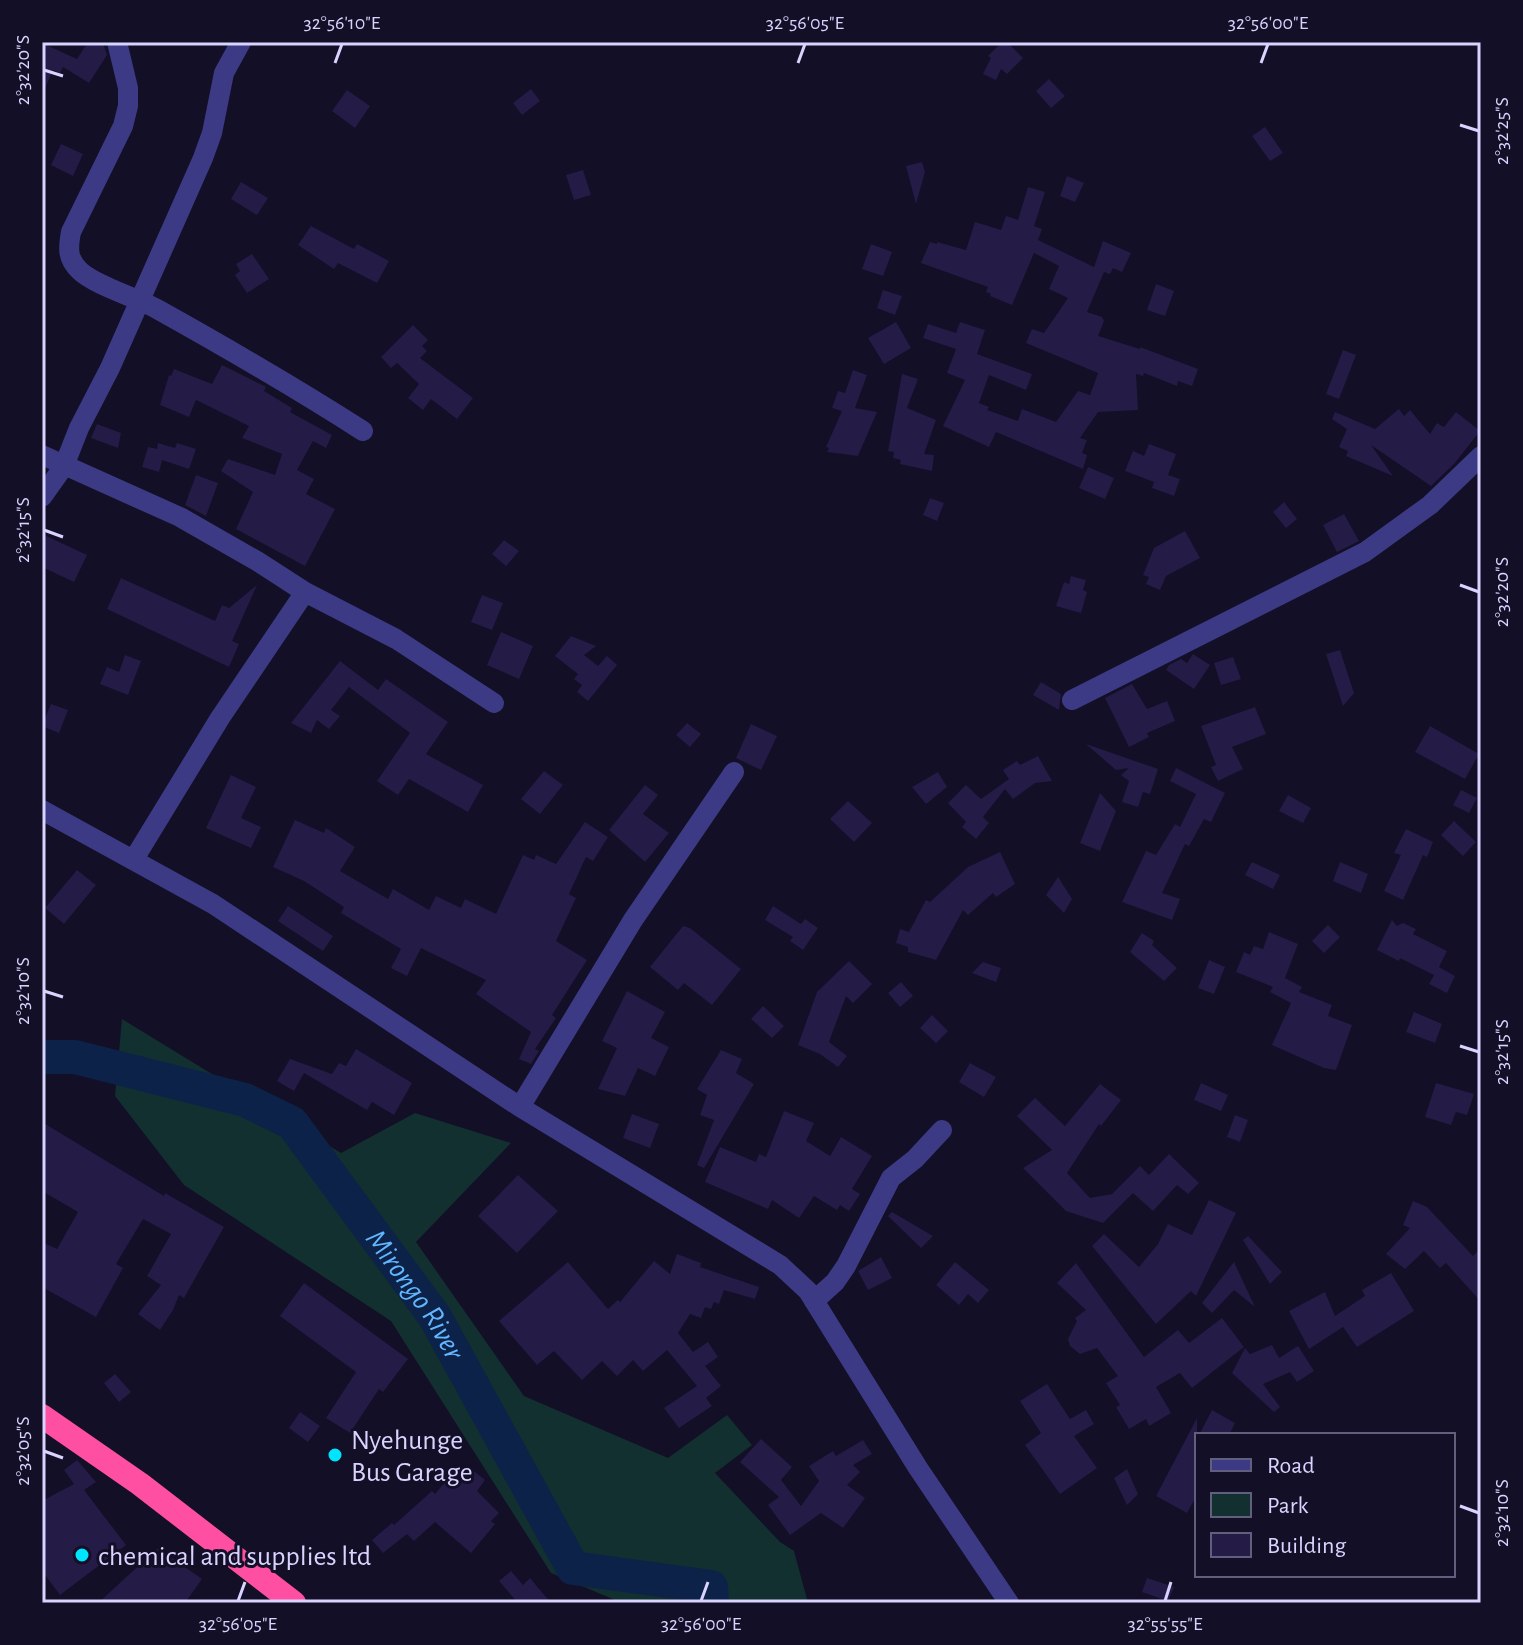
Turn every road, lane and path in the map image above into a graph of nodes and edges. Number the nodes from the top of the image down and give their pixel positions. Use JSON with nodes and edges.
{"nodes":[{"id":1,"x":117,"y":42,"type":"edge"},
{"id":2,"x":241,"y":42,"type":"edge"},
{"id":3,"x":139,"y":300,"type":"junction"},
{"id":4,"x":363,"y":431,"type":"dead end"},
{"id":5,"x":42,"y":455,"type":"edge"},
{"id":6,"x":1481,"y":456,"type":"edge"},
{"id":7,"x":64,"y":466,"type":"junction"},
{"id":8,"x":42,"y":497,"type":"edge"},
{"id":9,"x":305,"y":592,"type":"junction"},
{"id":10,"x":1072,"y":700,"type":"dead end"},
{"id":11,"x":494,"y":703,"type":"dead end"},
{"id":12,"x":734,"y":772,"type":"dead end"},
{"id":13,"x":42,"y":810,"type":"edge"},
{"id":14,"x":134,"y":859,"type":"junction"},
{"id":15,"x":520,"y":1107,"type":"junction"},
{"id":16,"x":942,"y":1130,"type":"dead end"},
{"id":17,"x":814,"y":1301,"type":"junction"},
{"id":18,"x":42,"y":1416,"type":"edge"},
{"id":19,"x":294,"y":1603,"type":"edge"},
{"id":20,"x":1009,"y":1603,"type":"edge"}],
"edges":[{"from":1,"to":3,"type":"street"},
{"from":2,"to":3,"type":"street"},
{"from":3,"to":4,"type":"street"},
{"from":3,"to":7,"type":"street"},
{"from":5,"to":7,"type":"street"},
{"from":6,"to":10,"type":"street"},
{"from":7,"to":8,"type":"street"},
{"from":7,"to":9,"type":"street"},
{"from":9,"to":11,"type":"street"},
{"from":9,"to":14,"type":"street"},
{"from":12,"to":15,"type":"street"},
{"from":13,"to":14,"type":"street"},
{"from":14,"to":15,"type":"street"},
{"from":15,"to":17,"type":"street"},
{"from":16,"to":17,"type":"street"},
{"from":17,"to":20,"type":"street"},
{"from":18,"to":19,"type":"highway"}]}
